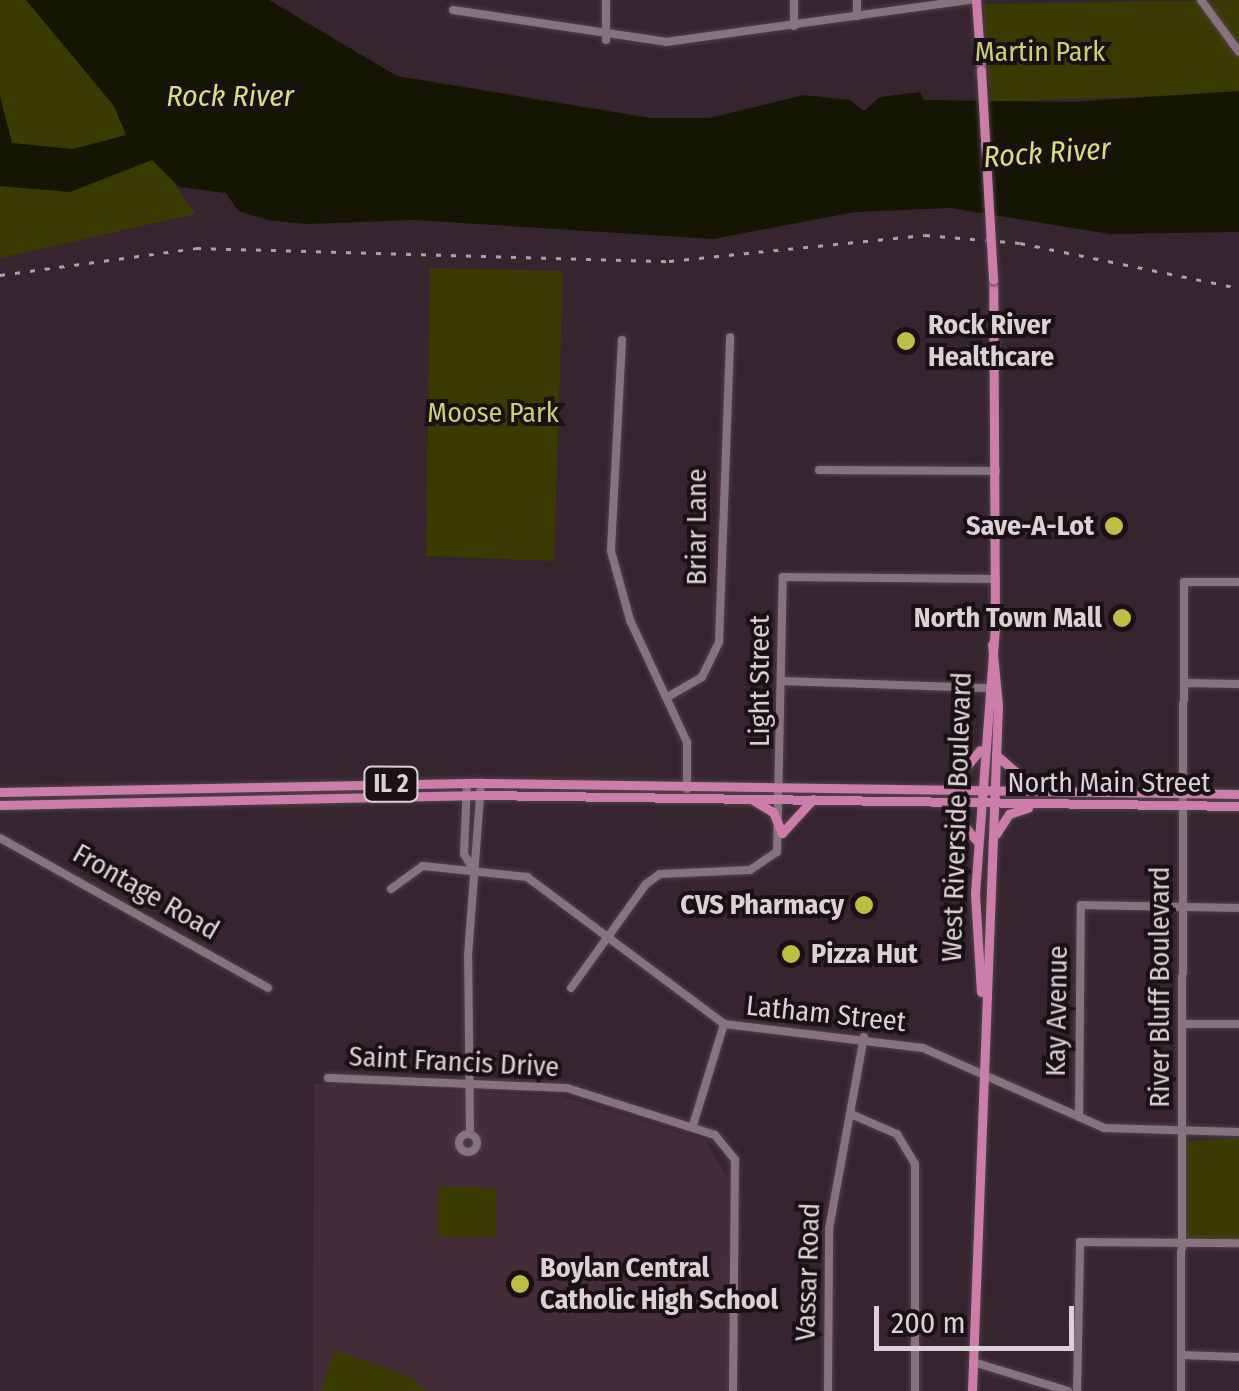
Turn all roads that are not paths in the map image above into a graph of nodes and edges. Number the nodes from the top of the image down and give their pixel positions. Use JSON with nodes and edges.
{"nodes":[{"id":1,"x":606,"y":0,"type":"edge"},
{"id":2,"x":794,"y":0,"type":"edge"},
{"id":3,"x":857,"y":0,"type":"edge"},
{"id":4,"x":973,"y":0,"type":"edge"},
{"id":5,"x":1201,"y":0,"type":"edge"},
{"id":6,"x":452,"y":10,"type":"dead end"},
{"id":7,"x":857,"y":16,"type":"junction"},
{"id":8,"x":794,"y":26,"type":"junction"},
{"id":9,"x":606,"y":40,"type":"junction"},
{"id":10,"x":1239,"y":52,"type":"edge"},
{"id":11,"x":730,"y":337,"type":"dead end"},
{"id":12,"x":622,"y":340,"type":"dead end"},
{"id":13,"x":819,"y":470,"type":"dead end"},
{"id":14,"x":996,"y":472,"type":"junction"},
{"id":15,"x":995,"y":579,"type":"junction"},
{"id":16,"x":1239,"y":582,"type":"edge"},
{"id":17,"x":992,"y":644,"type":"junction"},
{"id":18,"x":782,"y":682,"type":"junction"},
{"id":19,"x":1184,"y":683,"type":"junction"},
{"id":20,"x":1239,"y":684,"type":"edge"},
{"id":21,"x":985,"y":688,"type":"junction"},
{"id":22,"x":672,"y":695,"type":"junction"},
{"id":23,"x":983,"y":743,"type":"junction"},
{"id":24,"x":996,"y":754,"type":"junction"},
{"id":25,"x":481,"y":782,"type":"junction"},
{"id":26,"x":467,"y":783,"type":"junction"},
{"id":27,"x":687,"y":784,"type":"junction"},
{"id":28,"x":949,"y":787,"type":"junction"},
{"id":29,"x":980,"y":788,"type":"junction"},
{"id":30,"x":994,"y":789,"type":"junction"},
{"id":31,"x":782,"y":791,"type":"junction"},
{"id":32,"x":1038,"y":791,"type":"junction"},
{"id":33,"x":0,"y":792,"type":"edge"},
{"id":34,"x":1183,"y":792,"type":"junction"},
{"id":35,"x":1239,"y":794,"type":"edge"},
{"id":36,"x":481,"y":795,"type":"junction"},
{"id":37,"x":466,"y":796,"type":"junction"},
{"id":38,"x":688,"y":796,"type":"junction"},
{"id":39,"x":744,"y":797,"type":"junction"},
{"id":40,"x":813,"y":798,"type":"junction"},
{"id":41,"x":943,"y":801,"type":"junction"},
{"id":42,"x":978,"y":804,"type":"junction"},
{"id":43,"x":994,"y":804,"type":"junction"},
{"id":44,"x":0,"y":805,"type":"edge"},
{"id":45,"x":1036,"y":806,"type":"junction"},
{"id":46,"x":1183,"y":806,"type":"junction"},
{"id":47,"x":1239,"y":806,"type":"edge"},
{"id":48,"x":782,"y":834,"type":"junction"},
{"id":49,"x":0,"y":838,"type":"edge"},
{"id":50,"x":976,"y":842,"type":"junction"},
{"id":51,"x":992,"y":842,"type":"junction"},
{"id":52,"x":473,"y":869,"type":"junction"},
{"id":53,"x":391,"y":889,"type":"dead end"},
{"id":54,"x":1183,"y":908,"type":"junction"},
{"id":55,"x":1239,"y":908,"type":"edge"},
{"id":56,"x":605,"y":930,"type":"junction"},
{"id":57,"x":268,"y":988,"type":"dead end"},
{"id":58,"x":571,"y":988,"type":"dead end"},
{"id":59,"x":981,"y":992,"type":"junction"},
{"id":60,"x":724,"y":1024,"type":"junction"},
{"id":61,"x":1182,"y":1024,"type":"junction"},
{"id":62,"x":1239,"y":1024,"type":"edge"},
{"id":63,"x":864,"y":1037,"type":"junction"},
{"id":64,"x":978,"y":1070,"type":"junction"},
{"id":65,"x":328,"y":1078,"type":"dead end"},
{"id":66,"x":469,"y":1081,"type":"junction"},
{"id":67,"x":853,"y":1115,"type":"junction"},
{"id":68,"x":1078,"y":1117,"type":"junction"},
{"id":69,"x":693,"y":1125,"type":"junction"},
{"id":70,"x":1182,"y":1132,"type":"junction"},
{"id":71,"x":1239,"y":1132,"type":"edge"},
{"id":72,"x":470,"y":1133,"type":"dead end"},
{"id":73,"x":1182,"y":1242,"type":"junction"},
{"id":74,"x":1239,"y":1243,"type":"edge"},
{"id":75,"x":1181,"y":1356,"type":"junction"},
{"id":76,"x":1239,"y":1358,"type":"edge"},
{"id":77,"x":972,"y":1362,"type":"junction"},
{"id":78,"x":732,"y":1391,"type":"edge"},
{"id":79,"x":828,"y":1391,"type":"edge"},
{"id":80,"x":915,"y":1391,"type":"edge"},
{"id":81,"x":972,"y":1391,"type":"edge"},
{"id":82,"x":1068,"y":1391,"type":"edge"},
{"id":83,"x":1077,"y":1391,"type":"edge"},
{"id":84,"x":1181,"y":1391,"type":"edge"}],
"edges":[{"from":1,"to":9,"type":"street"},
{"from":2,"to":8,"type":"street"},
{"from":3,"to":7,"type":"street"},
{"from":4,"to":7,"type":"street"},
{"from":4,"to":14,"type":"main road","name":"West Riverside Boulevard","bridge":true},
{"from":5,"to":10,"type":"street"},
{"from":6,"to":9,"type":"street"},
{"from":7,"to":8,"type":"street"},
{"from":8,"to":9,"type":"street"},
{"from":11,"to":22,"type":"street","name":"Briar Lane"},
{"from":12,"to":22,"type":"street"},
{"from":13,"to":14,"type":"street"},
{"from":14,"to":15,"type":"main road","name":"West Riverside Boulevard"},
{"from":15,"to":17,"type":"main road","name":"West Riverside Boulevard"},
{"from":15,"to":18,"type":"street","name":"Light Street"},
{"from":16,"to":19,"type":"street","name":"River Bluff Boulevard"},
{"from":17,"to":21,"type":"main road","name":"West Riverside Boulevard"},
{"from":17,"to":24,"type":"main road","name":"West Riverside Boulevard"},
{"from":18,"to":21,"type":"street"},
{"from":18,"to":31,"type":"street","name":"Light Street"},
{"from":19,"to":20,"type":"street"},
{"from":19,"to":34,"type":"street","name":"River Bluff Boulevard"},
{"from":21,"to":23,"type":"main road","name":"West Riverside Boulevard"},
{"from":22,"to":27,"type":"street"},
{"from":23,"to":28,"type":"main road"},
{"from":23,"to":29,"type":"main road","name":"West Riverside Boulevard"},
{"from":24,"to":30,"type":"main road","name":"West Riverside Boulevard"},
{"from":24,"to":32,"type":"main road"},
{"from":25,"to":26,"type":"main road","number":"IL 2"},
{"from":25,"to":27,"type":"main road","number":"IL 2"},
{"from":25,"to":36,"type":"street"},
{"from":26,"to":33,"type":"main road","number":"IL 2"},
{"from":26,"to":37,"type":"street"},
{"from":27,"to":31,"type":"main road","number":"IL 2"},
{"from":27,"to":38,"type":"street"},
{"from":28,"to":29,"type":"main road","number":"IL 2"},
{"from":28,"to":31,"type":"main road","number":"IL 2"},
{"from":29,"to":30,"type":"main road","name":"North Main Street","number":"IL 2"},
{"from":29,"to":42,"type":"main road","name":"West Riverside Boulevard"},
{"from":30,"to":32,"type":"main road","name":"North Main Street","number":"IL 2"},
{"from":30,"to":43,"type":"main road","name":"West Riverside Boulevard"},
{"from":31,"to":39,"type":"main road","number":"IL 2"},
{"from":31,"to":40,"type":"main road","number":"IL 2"},
{"from":31,"to":48,"type":"street","name":"Light Street"},
{"from":32,"to":34,"type":"main road","name":"North Main Street","number":"IL 2"},
{"from":34,"to":35,"type":"main road","name":"North Main Street","number":"IL 2"},
{"from":34,"to":46,"type":"street","name":"River Bluff Boulevard"},
{"from":36,"to":37,"type":"main road","number":"IL 2"},
{"from":36,"to":38,"type":"main road","number":"IL 2"},
{"from":36,"to":52,"type":"street"},
{"from":37,"to":44,"type":"main road","number":"IL 2"},
{"from":37,"to":52,"type":"street"},
{"from":38,"to":39,"type":"main road","number":"IL 2"},
{"from":39,"to":48,"type":"main road"},
{"from":40,"to":41,"type":"main road","number":"IL 2"},
{"from":40,"to":48,"type":"main road"},
{"from":41,"to":42,"type":"main road","number":"IL 2"},
{"from":41,"to":50,"type":"main road"},
{"from":42,"to":43,"type":"main road","name":"North Main Street","number":"IL 2"},
{"from":42,"to":50,"type":"main road","name":"West Riverside Boulevard"},
{"from":43,"to":45,"type":"main road","name":"North Main Street","number":"IL 2"},
{"from":43,"to":51,"type":"main road","name":"West Riverside Boulevard"},
{"from":45,"to":46,"type":"main road","name":"North Main Street","number":"IL 2"},
{"from":45,"to":51,"type":"main road"},
{"from":46,"to":47,"type":"main road","name":"North Main Street","number":"IL 2"},
{"from":46,"to":54,"type":"street","name":"River Bluff Boulevard"},
{"from":48,"to":56,"type":"street"},
{"from":49,"to":57,"type":"street","name":"Frontage Road"},
{"from":50,"to":59,"type":"main road","name":"West Riverside Boulevard"},
{"from":51,"to":59,"type":"main road","name":"West Riverside Boulevard"},
{"from":52,"to":53,"type":"street","name":"Latham Street"},
{"from":52,"to":56,"type":"street","name":"Latham Street"},
{"from":52,"to":66,"type":"street"},
{"from":54,"to":55,"type":"street"},
{"from":54,"to":61,"type":"street","name":"River Bluff Boulevard"},
{"from":54,"to":68,"type":"street","name":"Kay Avenue"},
{"from":56,"to":58,"type":"street"},
{"from":56,"to":60,"type":"street","name":"Latham Street"},
{"from":59,"to":64,"type":"main road","name":"West Riverside Boulevard"},
{"from":60,"to":63,"type":"street","name":"Latham Street"},
{"from":60,"to":69,"type":"street"},
{"from":61,"to":62,"type":"street"},
{"from":61,"to":70,"type":"street","name":"River Bluff Boulevard"},
{"from":63,"to":64,"type":"street","name":"Latham Street"},
{"from":63,"to":67,"type":"street","name":"Vassar Road"},
{"from":64,"to":68,"type":"street","name":"Latham Street"},
{"from":64,"to":77,"type":"main road","name":"West Riverside Boulevard"},
{"from":65,"to":66,"type":"street","name":"Saint Francis Drive"},
{"from":66,"to":69,"type":"street","name":"Saint Francis Drive"},
{"from":66,"to":72,"type":"street"},
{"from":67,"to":79,"type":"street","name":"Vassar Road"},
{"from":67,"to":80,"type":"street"},
{"from":68,"to":70,"type":"street","name":"Latham Street"},
{"from":69,"to":78,"type":"street"},
{"from":70,"to":71,"type":"street","name":"Latham Street"},
{"from":70,"to":73,"type":"street","name":"River Bluff Boulevard"},
{"from":73,"to":74,"type":"street"},
{"from":73,"to":75,"type":"street","name":"River Bluff Boulevard"},
{"from":73,"to":83,"type":"street"},
{"from":75,"to":76,"type":"street"},
{"from":75,"to":84,"type":"street","name":"River Bluff Boulevard"},
{"from":77,"to":81,"type":"main road","name":"West Riverside Boulevard"},
{"from":77,"to":82,"type":"street"}]}
